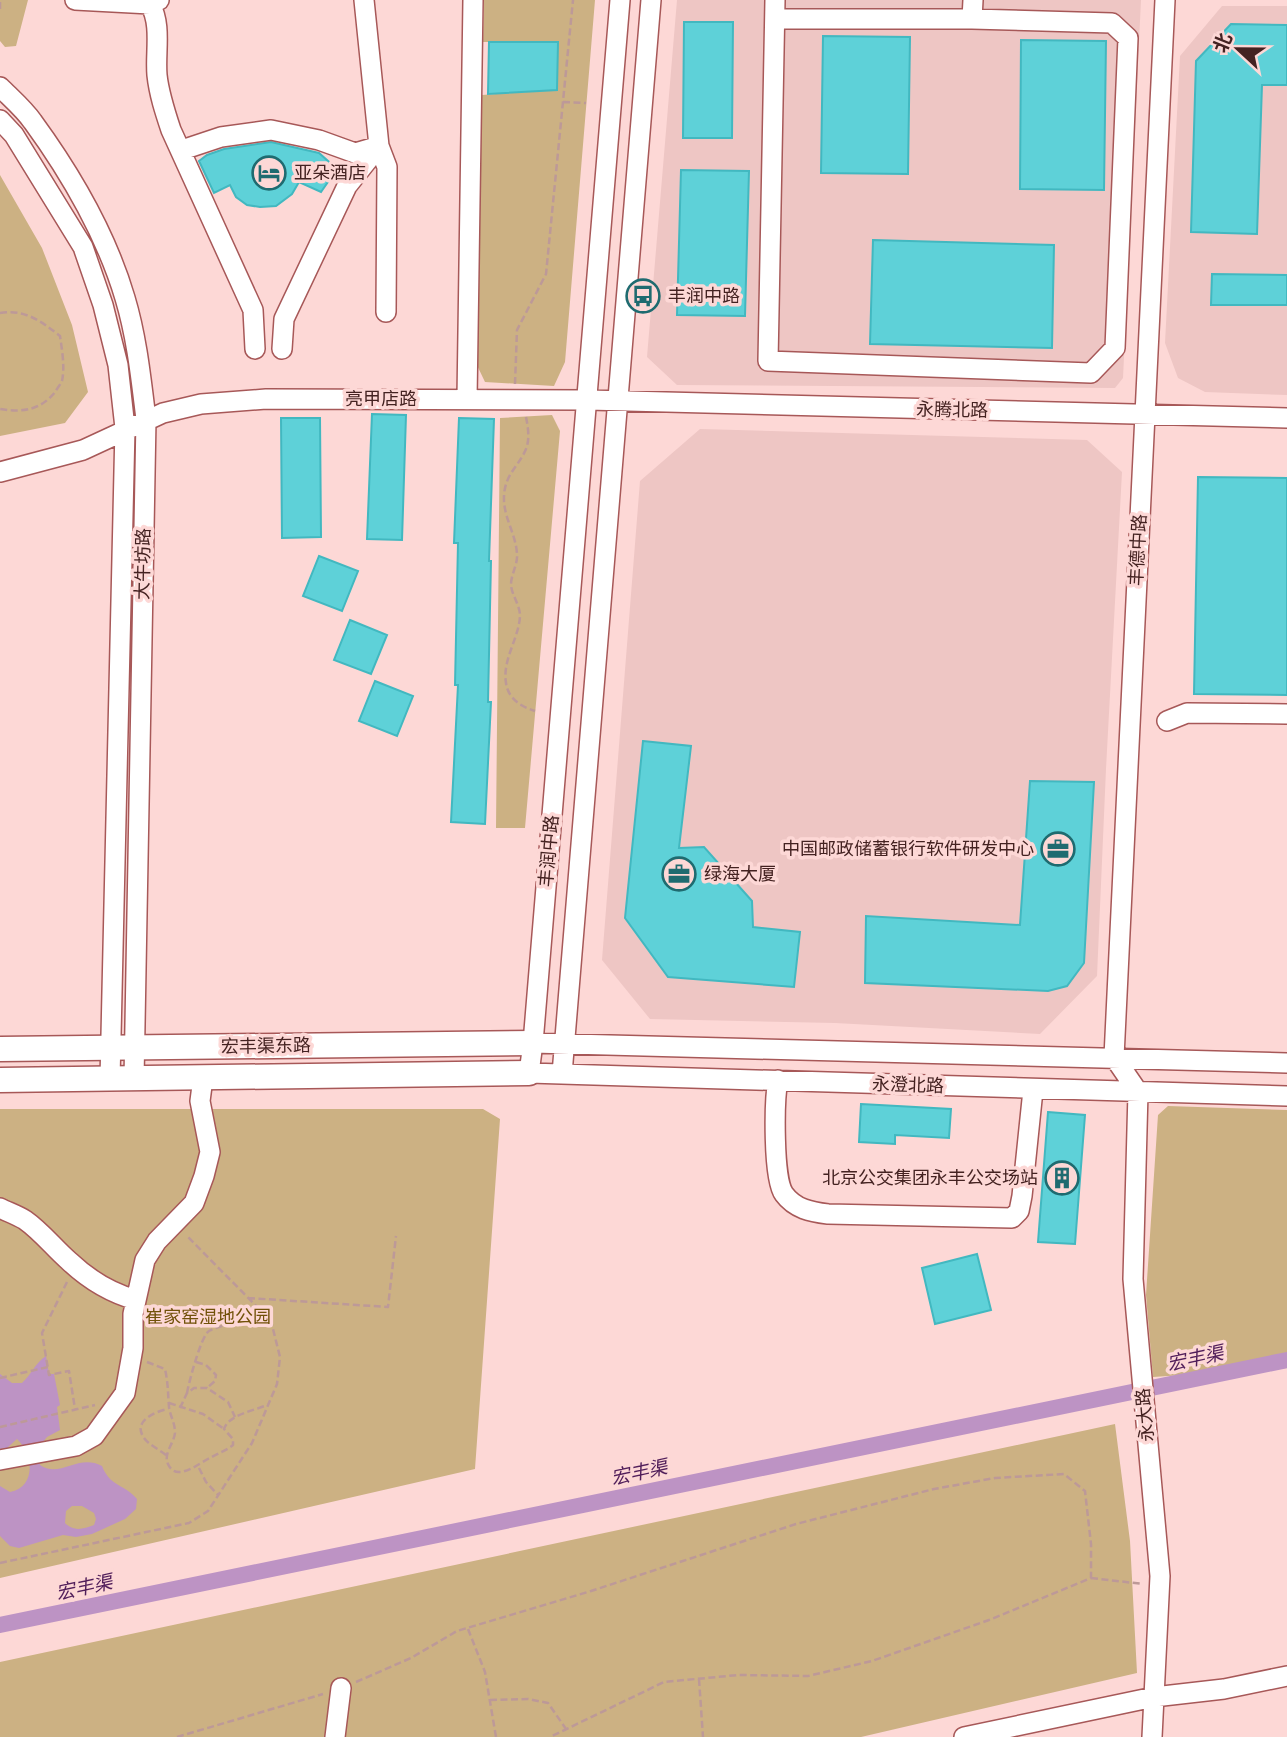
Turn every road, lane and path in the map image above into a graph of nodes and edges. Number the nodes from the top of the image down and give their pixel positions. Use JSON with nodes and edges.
{"nodes":[{"id":1,"x":75,"y":0,"type":"edge"},
{"id":2,"x":364,"y":0,"type":"edge"},
{"id":3,"x":473,"y":0,"type":"edge"},
{"id":4,"x":573,"y":0,"type":"edge"},
{"id":5,"x":620,"y":0,"type":"edge"},
{"id":6,"x":652,"y":0,"type":"edge"},
{"id":7,"x":1165,"y":0,"type":"edge"},
{"id":8,"x":0,"y":2,"type":"edge"},
{"id":9,"x":154,"y":2,"type":"edge"},
{"id":10,"x":775,"y":9,"type":"edge"},
{"id":11,"x":965,"y":9,"type":"edge"},
{"id":12,"x":0,"y":12,"type":"edge"},
{"id":13,"x":0,"y":87,"type":"edge"},
{"id":14,"x":564,"y":102,"type":"junction"},
{"id":15,"x":586,"y":103,"type":"dead end"},
{"id":16,"x":0,"y":120,"type":"edge"},
{"id":17,"x":379,"y":146,"type":"junction"},
{"id":18,"x":182,"y":150,"type":"junction"},
{"id":19,"x":386,"y":312,"type":"dead end"},
{"id":20,"x":0,"y":313,"type":"edge"},
{"id":21,"x":255,"y":349,"type":"dead end"},
{"id":22,"x":282,"y":349,"type":"dead end"},
{"id":23,"x":515,"y":384,"type":"dead end"},
{"id":24,"x":467,"y":399,"type":"junction"},
{"id":25,"x":588,"y":400,"type":"junction"},
{"id":26,"x":618,"y":402,"type":"junction"},
{"id":27,"x":0,"y":409,"type":"edge"},
{"id":28,"x":1145,"y":414,"type":"junction"},
{"id":29,"x":526,"y":416,"type":"dead end"},
{"id":30,"x":1287,"y":418,"type":"edge"},
{"id":31,"x":146,"y":419,"type":"junction"},
{"id":32,"x":125,"y":429,"type":"junction"},
{"id":33,"x":0,"y":472,"type":"edge"},
{"id":34,"x":535,"y":711,"type":"dead end"},
{"id":35,"x":1287,"y":714,"type":"edge"},
{"id":36,"x":1167,"y":721,"type":"dead end"},
{"id":37,"x":564,"y":1042,"type":"junction"},
{"id":38,"x":533,"y":1043,"type":"junction"},
{"id":39,"x":122,"y":1048,"type":"junction"},
{"id":40,"x":0,"y":1049,"type":"edge"},
{"id":41,"x":1114,"y":1057,"type":"junction"},
{"id":42,"x":1287,"y":1063,"type":"edge"},
{"id":43,"x":528,"y":1073,"type":"junction"},
{"id":44,"x":562,"y":1074,"type":"junction"},
{"id":45,"x":203,"y":1078,"type":"junction"},
{"id":46,"x":122,"y":1079,"type":"junction"},
{"id":47,"x":0,"y":1080,"type":"edge"},
{"id":48,"x":778,"y":1080,"type":"junction"},
{"id":49,"x":1033,"y":1090,"type":"junction"},
{"id":50,"x":1139,"y":1092,"type":"junction"},
{"id":51,"x":1287,"y":1096,"type":"edge"},
{"id":52,"x":0,"y":1208,"type":"edge"},
{"id":53,"x":175,"y":1223,"type":"junction"},
{"id":54,"x":396,"y":1236,"type":"dead end"},
{"id":55,"x":75,"y":1266,"type":"junction"},
{"id":56,"x":248,"y":1298,"type":"junction"},
{"id":57,"x":136,"y":1300,"type":"junction"},
{"id":58,"x":255,"y":1307,"type":"junction"},
{"id":59,"x":130,"y":1361,"type":"junction"},
{"id":60,"x":196,"y":1362,"type":"junction"},
{"id":61,"x":48,"y":1367,"type":"junction"},
{"id":62,"x":0,"y":1378,"type":"edge"},
{"id":63,"x":207,"y":1388,"type":"junction"},
{"id":64,"x":187,"y":1393,"type":"junction"},
{"id":65,"x":100,"y":1404,"type":"dead end"},
{"id":66,"x":169,"y":1404,"type":"junction"},
{"id":67,"x":269,"y":1404,"type":"junction"},
{"id":68,"x":180,"y":1408,"type":"junction"},
{"id":69,"x":75,"y":1409,"type":"junction"},
{"id":70,"x":169,"y":1409,"type":"junction"},
{"id":71,"x":235,"y":1417,"type":"junction"},
{"id":72,"x":0,"y":1427,"type":"edge"},
{"id":73,"x":224,"y":1429,"type":"junction"},
{"id":74,"x":166,"y":1455,"type":"junction"},
{"id":75,"x":0,"y":1460,"type":"edge"},
{"id":76,"x":198,"y":1467,"type":"junction"},
{"id":77,"x":219,"y":1496,"type":"junction"},
{"id":78,"x":0,"y":1563,"type":"edge"},
{"id":79,"x":1091,"y":1578,"type":"junction"},
{"id":80,"x":1159,"y":1586,"type":"junction"},
{"id":81,"x":467,"y":1628,"type":"junction"},
{"id":82,"x":699,"y":1679,"type":"junction"},
{"id":83,"x":1285,"y":1683,"type":"edge"},
{"id":84,"x":341,"y":1688,"type":"junction"},
{"id":85,"x":1154,"y":1697,"type":"junction"},
{"id":86,"x":490,"y":1700,"type":"junction"},
{"id":87,"x":566,"y":1729,"type":"junction"},
{"id":88,"x":177,"y":1737,"type":"edge"},
{"id":89,"x":335,"y":1737,"type":"edge"},
{"id":90,"x":496,"y":1737,"type":"edge"},
{"id":91,"x":550,"y":1737,"type":"edge"},
{"id":92,"x":703,"y":1737,"type":"edge"},
{"id":93,"x":964,"y":1737,"type":"edge"},
{"id":94,"x":1152,"y":1737,"type":"edge"}],
"edges":[{"from":1,"to":9,"type":"street"},
{"from":2,"to":17,"type":"street"},
{"from":3,"to":24,"type":"street"},
{"from":4,"to":14,"type":"path"},
{"from":5,"to":25,"type":"street","name":"丰润中路"},
{"from":6,"to":26,"type":"street","name":"丰润中路"},
{"from":7,"to":28,"type":"street","name":"丰德中路"},
{"from":8,"to":12,"type":"path"},
{"from":9,"to":18,"type":"street"},
{"from":10,"to":11,"type":"street"},
{"from":10,"to":11,"type":"street"},
{"from":13,"to":31,"type":"street","name":"大牛坊路"},
{"from":14,"to":15,"type":"path"},
{"from":14,"to":23,"type":"path"},
{"from":16,"to":32,"type":"street","name":"大牛坊路"},
{"from":17,"to":18,"type":"street"},
{"from":17,"to":19,"type":"street"},
{"from":17,"to":22,"type":"street"},
{"from":18,"to":21,"type":"street"},
{"from":20,"to":27,"type":"path"},
{"from":24,"to":25,"type":"street","name":"亮甲店路"},
{"from":24,"to":31,"type":"street","name":"亮甲店路"},
{"from":25,"to":26,"type":"street","name":"亮甲店路"},
{"from":25,"to":38,"type":"street","name":"丰润中路"},
{"from":26,"to":28,"type":"street","name":"永腾北路"},
{"from":26,"to":37,"type":"street","name":"丰润中路"},
{"from":28,"to":30,"type":"street","name":"永腾北路"},
{"from":28,"to":41,"type":"street","name":"丰德中路"},
{"from":29,"to":34,"type":"path"},
{"from":31,"to":32,"type":"street","name":"亮甲店路"},
{"from":31,"to":39,"type":"street","name":"大牛坊路"},
{"from":32,"to":33,"type":"street","name":"亮甲店路"},
{"from":32,"to":39,"type":"street","name":"大牛坊路"},
{"from":35,"to":36,"type":"street"},
{"from":37,"to":38,"type":"street","name":"永澄北路"},
{"from":37,"to":41,"type":"street","name":"永澄北路"},
{"from":37,"to":44,"type":"street","name":"丰润中路"},
{"from":38,"to":39,"type":"main road","name":"宏丰渠东路"},
{"from":38,"to":43,"type":"street","name":"丰润中路"},
{"from":39,"to":40,"type":"main road","name":"宏丰渠东路"},
{"from":39,"to":46,"type":"street","name":"大牛坊路"},
{"from":41,"to":42,"type":"street","name":"永澄北路"},
{"from":41,"to":50,"type":"street"},
{"from":43,"to":44,"type":"street","name":"永澄北路"},
{"from":43,"to":45,"type":"main road","name":"宏丰渠东路"},
{"from":44,"to":48,"type":"street","name":"永澄北路"},
{"from":45,"to":46,"type":"main road","name":"宏丰渠东路"},
{"from":45,"to":53,"type":"street"},
{"from":46,"to":47,"type":"main road","name":"宏丰渠东路"},
{"from":48,"to":49,"type":"street","name":"永澄北路"},
{"from":48,"to":49,"type":"street"},
{"from":49,"to":50,"type":"street","name":"永澄北路"},
{"from":50,"to":51,"type":"street","name":"永澄北路"},
{"from":50,"to":80,"type":"street","name":"永大路"},
{"from":52,"to":55,"type":"street"},
{"from":53,"to":56,"type":"path"},
{"from":53,"to":57,"type":"street"},
{"from":54,"to":56,"type":"path"},
{"from":55,"to":57,"type":"street"},
{"from":55,"to":61,"type":"path"},
{"from":56,"to":58,"type":"path"},
{"from":57,"to":59,"type":"street"},
{"from":58,"to":60,"type":"path"},
{"from":58,"to":67,"type":"path"},
{"from":59,"to":66,"type":"path"},
{"from":59,"to":75,"type":"street"},
{"from":60,"to":63,"type":"path"},
{"from":60,"to":64,"type":"path"},
{"from":61,"to":62,"type":"path"},
{"from":61,"to":69,"type":"path"},
{"from":63,"to":64,"type":"path"},
{"from":63,"to":71,"type":"path"},
{"from":64,"to":68,"type":"path"},
{"from":65,"to":69,"type":"path"},
{"from":66,"to":68,"type":"path"},
{"from":66,"to":70,"type":"path"},
{"from":67,"to":71,"type":"path"},
{"from":67,"to":77,"type":"path"},
{"from":68,"to":73,"type":"path"},
{"from":69,"to":72,"type":"path"},
{"from":70,"to":74,"type":"path"},
{"from":70,"to":74,"type":"path"},
{"from":71,"to":73,"type":"path"},
{"from":73,"to":76,"type":"path"},
{"from":74,"to":76,"type":"path"},
{"from":76,"to":77,"type":"path"},
{"from":77,"to":78,"type":"path"},
{"from":79,"to":80,"type":"path"},
{"from":79,"to":81,"type":"path"},
{"from":79,"to":82,"type":"path"},
{"from":80,"to":85,"type":"street","name":"永大路"},
{"from":81,"to":84,"type":"path"},
{"from":81,"to":86,"type":"path"},
{"from":82,"to":87,"type":"path"},
{"from":82,"to":92,"type":"path"},
{"from":83,"to":85,"type":"street"},
{"from":84,"to":88,"type":"path"},
{"from":84,"to":89,"type":"street"},
{"from":85,"to":93,"type":"street"},
{"from":85,"to":94,"type":"street","name":"永大路"},
{"from":86,"to":87,"type":"path"},
{"from":86,"to":90,"type":"path"},
{"from":87,"to":91,"type":"path"}]}
